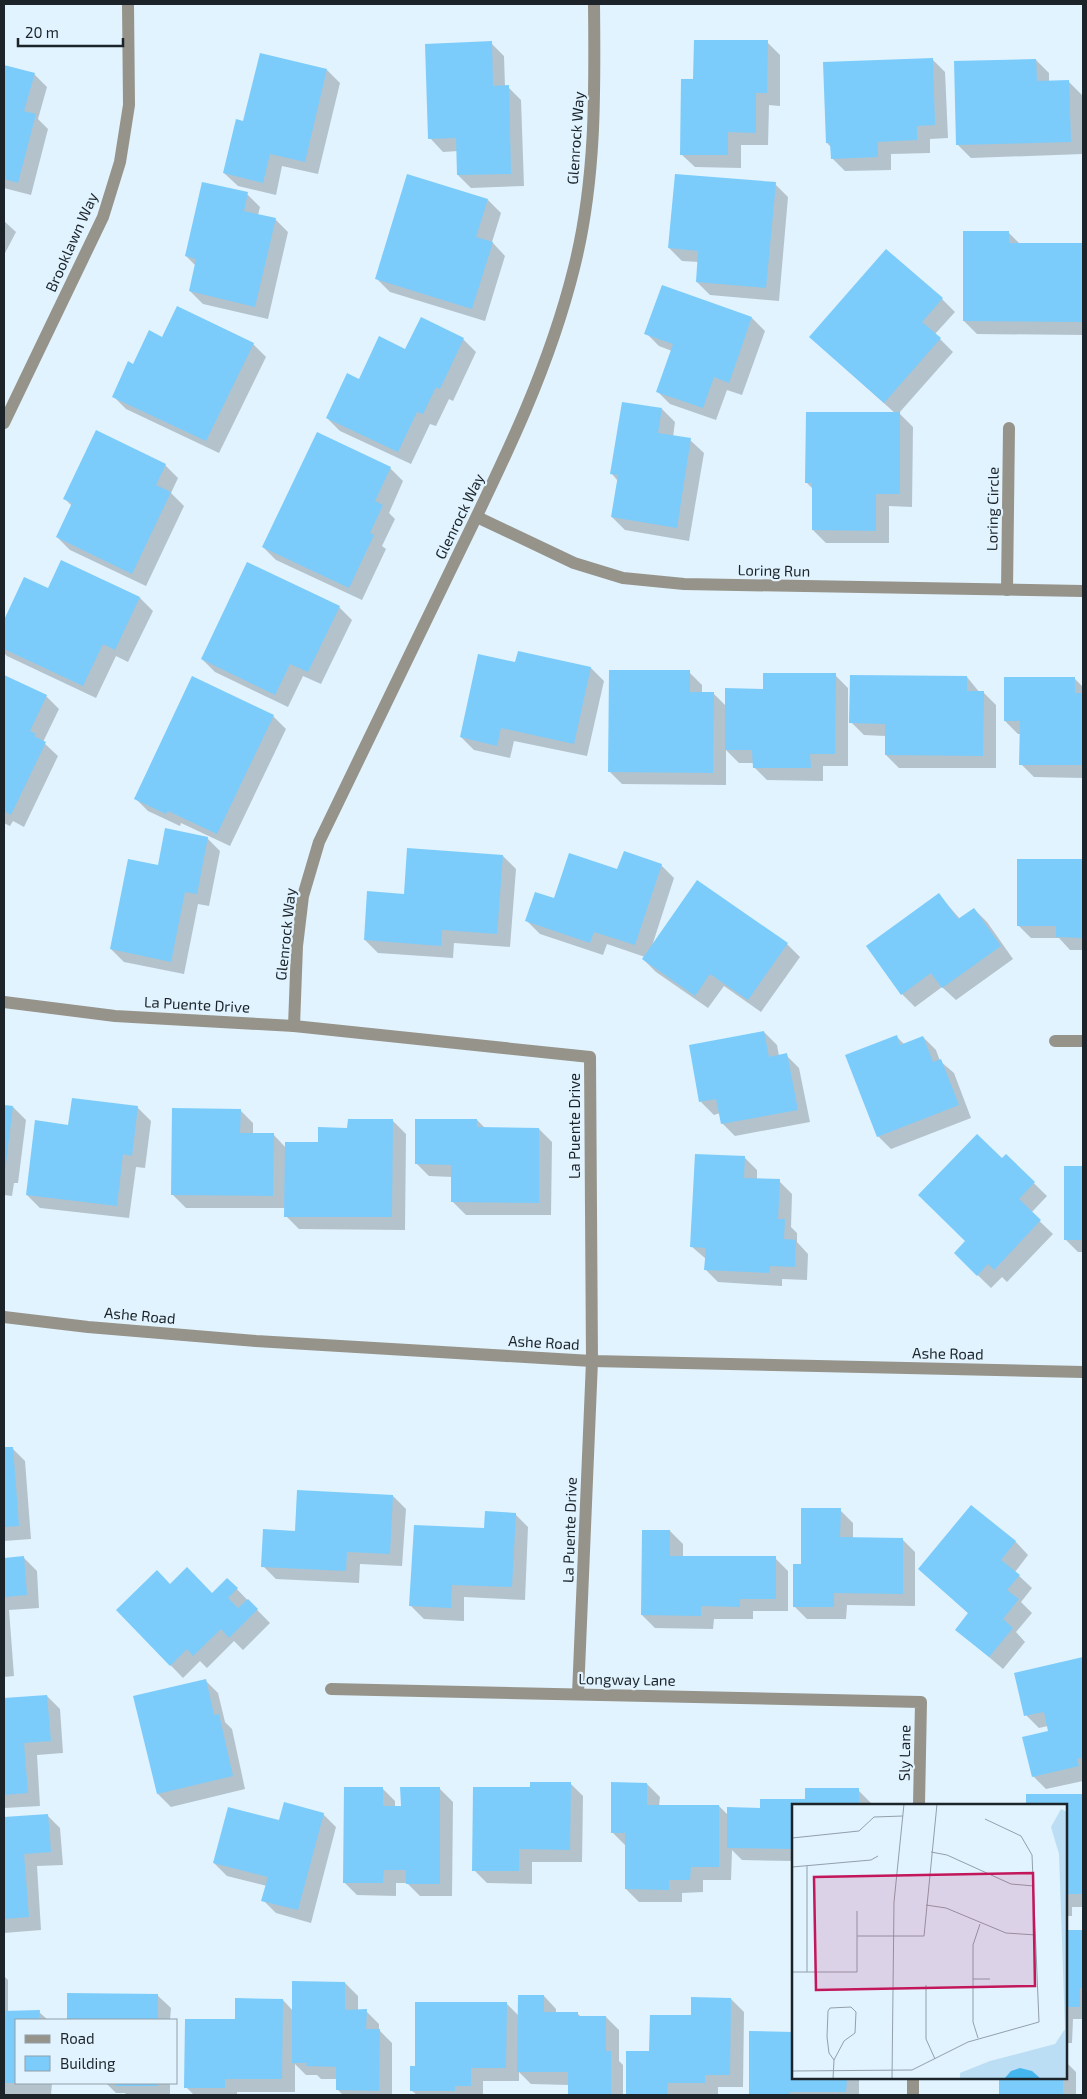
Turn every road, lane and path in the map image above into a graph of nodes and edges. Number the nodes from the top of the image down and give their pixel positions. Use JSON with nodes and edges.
{"nodes":[{"id":1,"x":128,"y":4,"type":"edge"},
{"id":2,"x":594,"y":4,"type":"edge"},
{"id":3,"x":4,"y":423,"type":"edge"},
{"id":4,"x":1010,"y":428,"type":"dead end"},
{"id":5,"x":477,"y":516,"type":"junction"},
{"id":6,"x":1007,"y":590,"type":"junction"},
{"id":7,"x":1083,"y":591,"type":"edge"},
{"id":8,"x":4,"y":1002,"type":"edge"},
{"id":9,"x":294,"y":1026,"type":"junction"},
{"id":10,"x":1056,"y":1041,"type":"dead end"},
{"id":11,"x":1083,"y":1041,"type":"edge"},
{"id":12,"x":4,"y":1317,"type":"edge"},
{"id":13,"x":592,"y":1361,"type":"junction"},
{"id":14,"x":1083,"y":1372,"type":"edge"},
{"id":15,"x":331,"y":1689,"type":"dead end"},
{"id":16,"x":578,"y":1694,"type":"junction"},
{"id":17,"x":921,"y":1702,"type":"joint"},
{"id":18,"x":919,"y":1804,"type":"edge"},
{"id":19,"x":913,"y":2079,"type":"edge"},
{"id":20,"x":913,"y":2095,"type":"edge"}],
"edges":[{"from":1,"to":3,"type":"street","name":"Brooklawn Way"},
{"from":2,"to":5,"type":"street","name":"Glenrock Way"},
{"from":4,"to":6,"type":"street","name":"Loring Circle"},
{"from":5,"to":6,"type":"street","name":"Loring Run"},
{"from":5,"to":9,"type":"street","name":"Glenrock Way"},
{"from":6,"to":7,"type":"street","name":"Loring Run"},
{"from":8,"to":9,"type":"street","name":"La Puente Drive"},
{"from":9,"to":13,"type":"street","name":"La Puente Drive"},
{"from":10,"to":11,"type":"street"},
{"from":12,"to":13,"type":"street","name":"Ashe Road"},
{"from":13,"to":14,"type":"street","name":"Ashe Road"},
{"from":13,"to":16,"type":"street","name":"La Puente Drive"},
{"from":15,"to":16,"type":"street","name":"Longway Lane"},
{"from":16,"to":17,"type":"street","name":"Longway Lane"},
{"from":17,"to":18,"type":"street","name":"Sly Lane"},
{"from":19,"to":20,"type":"street"}]}
